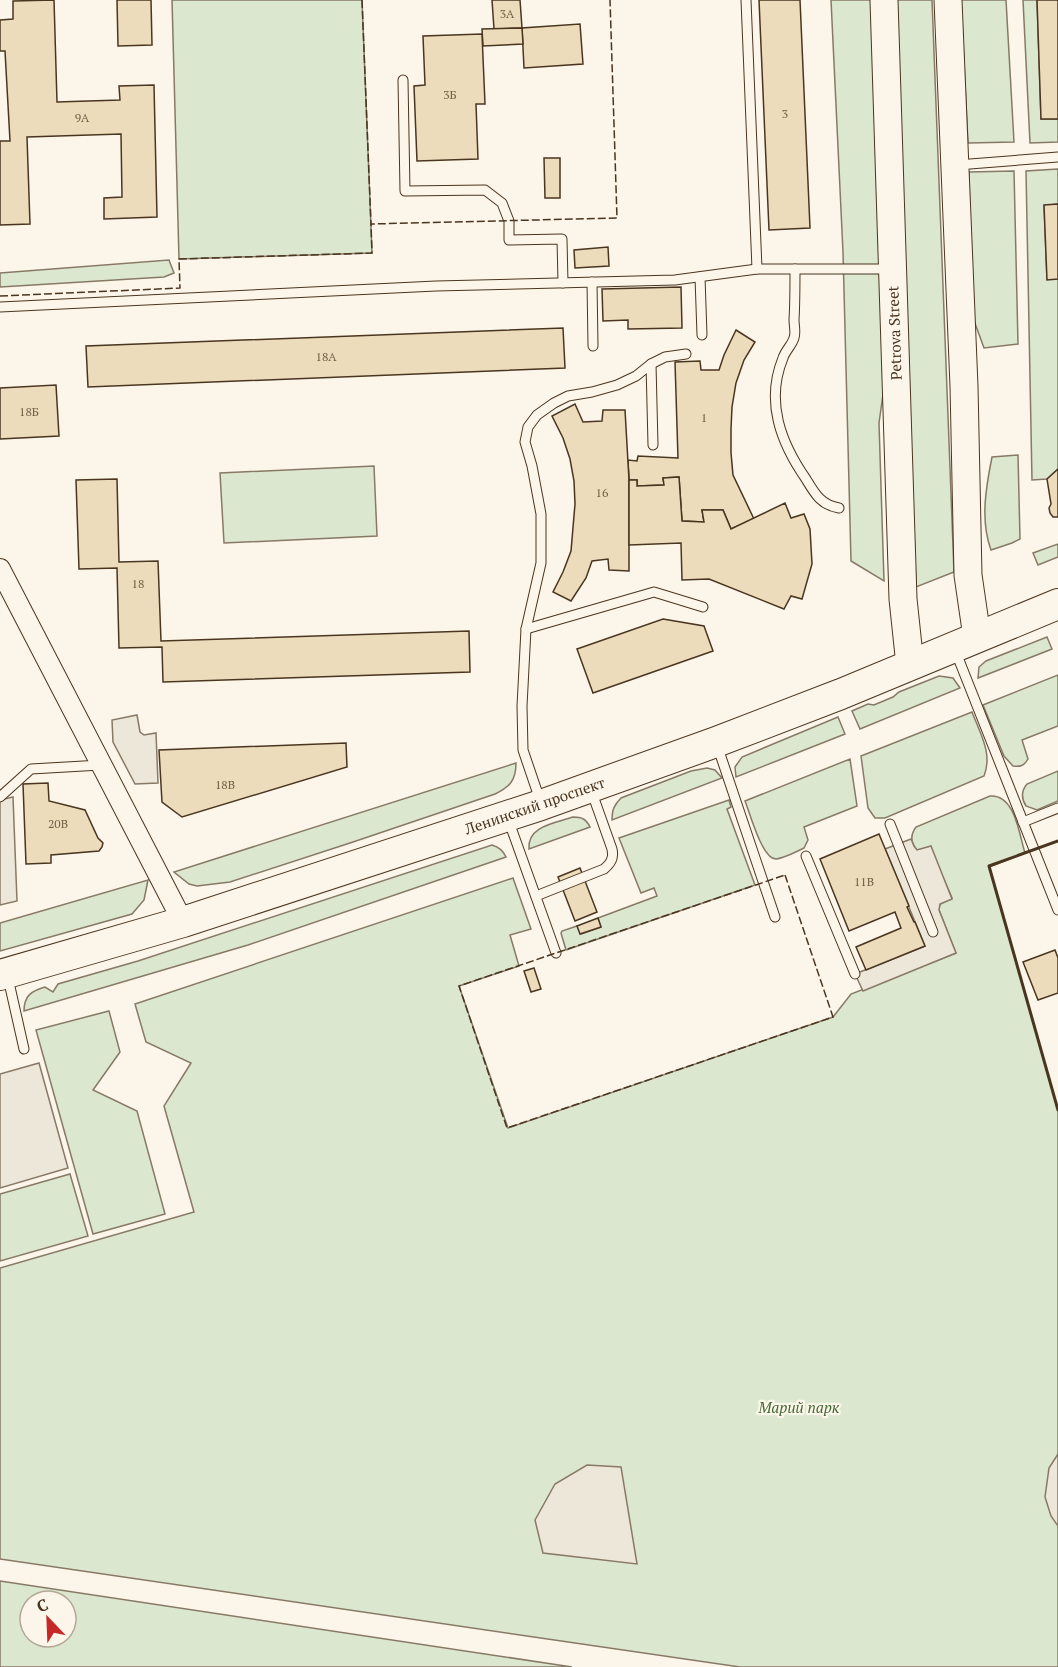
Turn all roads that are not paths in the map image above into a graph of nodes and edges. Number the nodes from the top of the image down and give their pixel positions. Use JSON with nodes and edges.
{"nodes":[{"id":1,"x":746,"y":0,"type":"edge"},
{"id":2,"x":884,"y":0,"type":"edge"},
{"id":3,"x":948,"y":0,"type":"edge"},
{"id":4,"x":403,"y":80,"type":"dead end"},
{"id":5,"x":1058,"y":157,"type":"edge"},
{"id":6,"x":955,"y":165,"type":"junction"},
{"id":7,"x":757,"y":269,"type":"junction"},
{"id":8,"x":795,"y":269,"type":"junction"},
{"id":9,"x":893,"y":269,"type":"junction"},
{"id":10,"x":700,"y":277,"type":"junction"},
{"id":11,"x":592,"y":282,"type":"junction"},
{"id":12,"x":563,"y":283,"type":"junction"},
{"id":13,"x":0,"y":307,"type":"edge"},
{"id":14,"x":702,"y":335,"type":"dead end"},
{"id":15,"x":593,"y":346,"type":"dead end"},
{"id":16,"x":686,"y":354,"type":"dead end"},
{"id":17,"x":651,"y":364,"type":"junction"},
{"id":18,"x":653,"y":446,"type":"dead end"},
{"id":19,"x":839,"y":508,"type":"dead end"},
{"id":20,"x":0,"y":569,"type":"edge"},
{"id":21,"x":1058,"y":604,"type":"edge"},
{"id":22,"x":703,"y":607,"type":"dead end"},
{"id":23,"x":526,"y":629,"type":"junction"},
{"id":24,"x":965,"y":642,"type":"junction"},
{"id":25,"x":910,"y":665,"type":"junction"},
{"id":26,"x":716,"y":742,"type":"junction"},
{"id":27,"x":101,"y":765,"type":"junction"},
{"id":28,"x":590,"y":788,"type":"junction"},
{"id":29,"x":0,"y":797,"type":"edge"},
{"id":30,"x":541,"y":805,"type":"junction"},
{"id":31,"x":1058,"y":808,"type":"edge"},
{"id":32,"x":507,"y":816,"type":"junction"},
{"id":33,"x":1023,"y":822,"type":"junction"},
{"id":34,"x":890,"y":824,"type":"dead end"},
{"id":35,"x":806,"y":856,"type":"dead end"},
{"id":36,"x":536,"y":896,"type":"junction"},
{"id":37,"x":1058,"y":910,"type":"edge"},
{"id":38,"x":775,"y":917,"type":"dead end"},
{"id":39,"x":183,"y":922,"type":"junction"},
{"id":40,"x":933,"y":932,"type":"dead end"},
{"id":41,"x":556,"y":953,"type":"dead end"},
{"id":42,"x":3,"y":974,"type":"edge"},
{"id":43,"x":855,"y":974,"type":"dead end"},
{"id":44,"x":24,"y":1049,"type":"dead end"}],
"edges":[{"from":1,"to":7,"type":"lane"},
{"from":2,"to":9,"type":"main road","name":"Petrova Street"},
{"from":3,"to":6,"type":"main road"},
{"from":4,"to":12,"type":"lane"},
{"from":5,"to":6,"type":"lane"},
{"from":6,"to":24,"type":"main road"},
{"from":7,"to":8,"type":"lane"},
{"from":7,"to":10,"type":"lane"},
{"from":8,"to":9,"type":"lane"},
{"from":8,"to":19,"type":"lane"},
{"from":9,"to":25,"type":"main road","name":"Petrova Street"},
{"from":10,"to":11,"type":"lane"},
{"from":10,"to":14,"type":"lane"},
{"from":11,"to":12,"type":"lane"},
{"from":11,"to":15,"type":"lane"},
{"from":12,"to":13,"type":"lane"},
{"from":16,"to":17,"type":"lane"},
{"from":17,"to":18,"type":"lane"},
{"from":17,"to":23,"type":"lane"},
{"from":20,"to":27,"type":"street"},
{"from":21,"to":24,"type":"main road","name":"Ленинский проспект"},
{"from":22,"to":23,"type":"lane"},
{"from":23,"to":30,"type":"lane"},
{"from":24,"to":25,"type":"main road","name":"Ленинский проспект"},
{"from":24,"to":33,"type":"lane"},
{"from":25,"to":26,"type":"main road","name":"Ленинский проспект"},
{"from":26,"to":28,"type":"main road","name":"Ленинский проспект"},
{"from":26,"to":38,"type":"lane"},
{"from":27,"to":29,"type":"lane"},
{"from":27,"to":39,"type":"street"},
{"from":28,"to":30,"type":"main road","name":"Ленинский проспект"},
{"from":28,"to":36,"type":"lane"},
{"from":30,"to":32,"type":"main road","name":"Ленинский проспект"},
{"from":31,"to":33,"type":"lane"},
{"from":32,"to":36,"type":"lane"},
{"from":32,"to":39,"type":"main road","name":"Ленинский проспект"},
{"from":33,"to":37,"type":"lane"},
{"from":34,"to":40,"type":"lane"},
{"from":35,"to":43,"type":"lane"},
{"from":36,"to":41,"type":"lane"},
{"from":39,"to":42,"type":"main road","name":"Ленинский проспект"},
{"from":42,"to":44,"type":"lane"}]}
